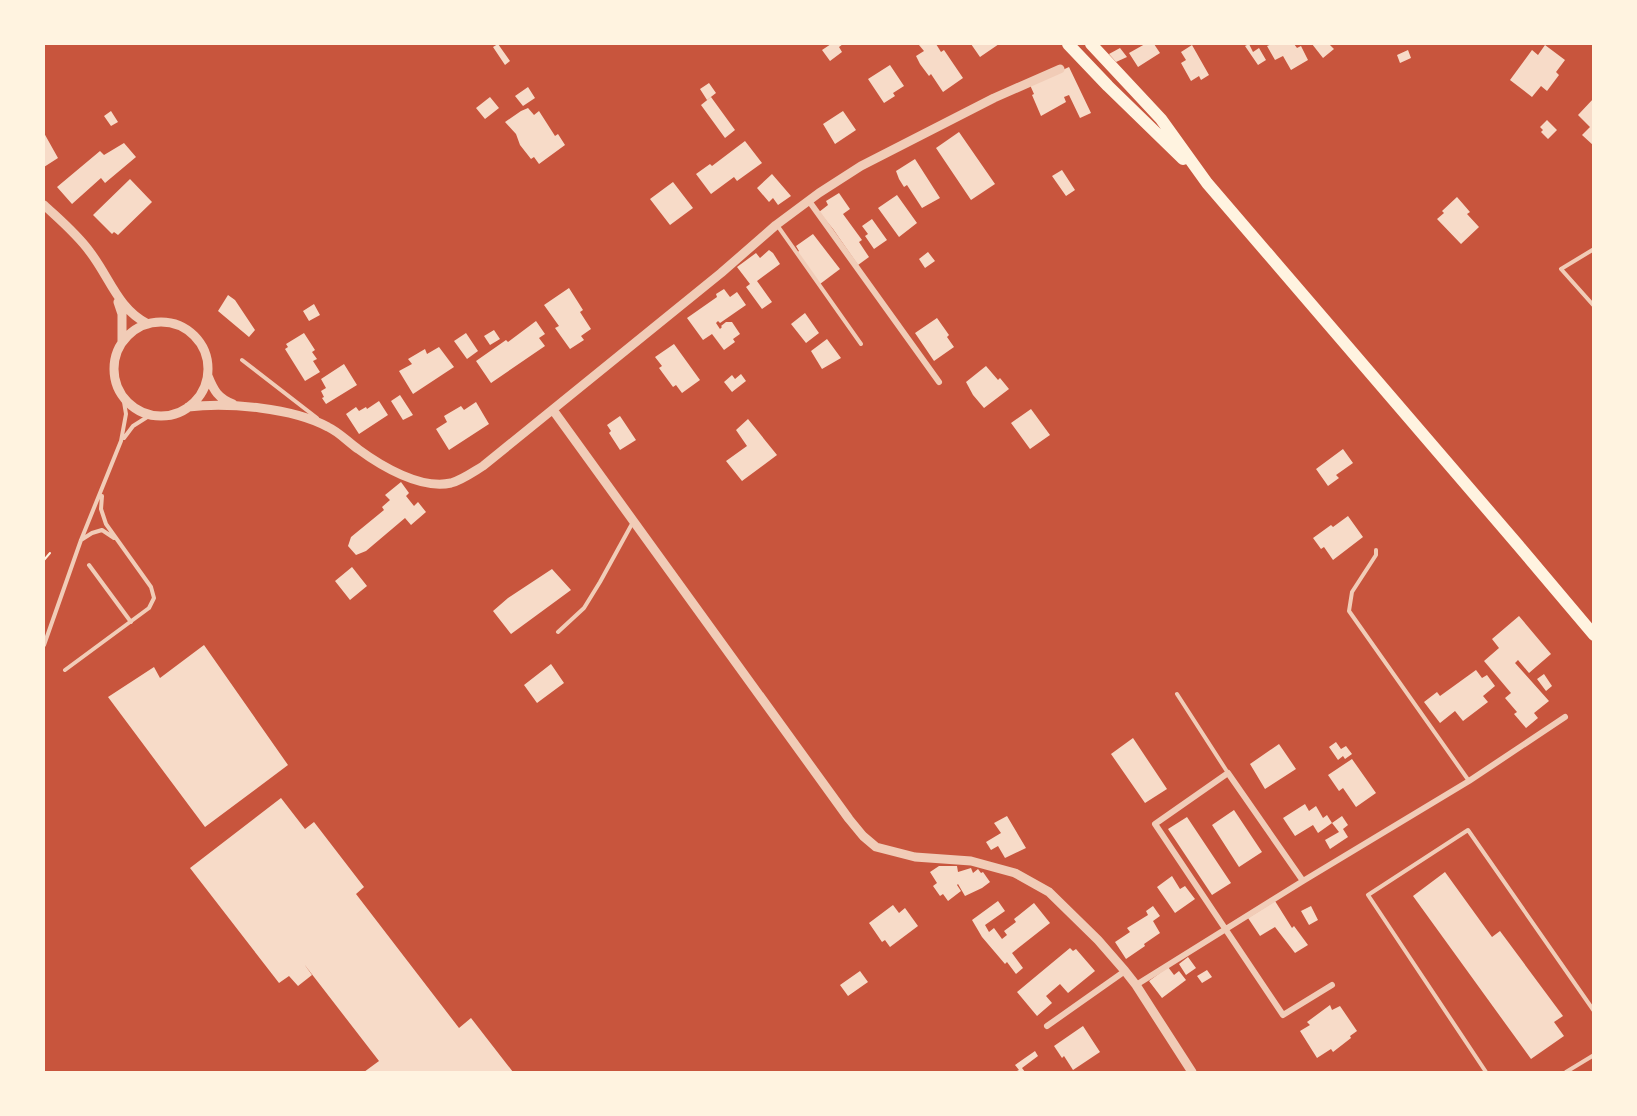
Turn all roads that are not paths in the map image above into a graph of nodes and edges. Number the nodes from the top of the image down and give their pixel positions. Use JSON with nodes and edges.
{"nodes":[{"id":1,"x":1068,"y":44,"type":"edge"},
{"id":2,"x":1091,"y":44,"type":"edge"},
{"id":3,"x":1060,"y":69,"type":"dead end"},
{"id":4,"x":1207,"y":183,"type":"junction"},
{"id":5,"x":809,"y":201,"type":"junction"},
{"id":6,"x":44,"y":205,"type":"edge"},
{"id":7,"x":776,"y":225,"type":"junction"},
{"id":8,"x":1593,"y":249,"type":"edge"},
{"id":9,"x":114,"y":291,"type":"junction"},
{"id":10,"x":1593,"y":306,"type":"edge"},
{"id":11,"x":148,"y":324,"type":"junction"},
{"id":12,"x":122,"y":342,"type":"junction"},
{"id":13,"x":861,"y":344,"type":"dead end"},
{"id":14,"x":242,"y":360,"type":"dead end"},
{"id":15,"x":208,"y":376,"type":"junction"},
{"id":16,"x":939,"y":382,"type":"dead end"},
{"id":17,"x":123,"y":396,"type":"junction"},
{"id":18,"x":238,"y":406,"type":"junction"},
{"id":19,"x":189,"y":407,"type":"junction"},
{"id":20,"x":553,"y":410,"type":"junction"},
{"id":21,"x":153,"y":414,"type":"junction"},
{"id":22,"x":329,"y":427,"type":"junction"},
{"id":23,"x":121,"y":441,"type":"junction"},
{"id":24,"x":102,"y":491,"type":"junction"},
{"id":25,"x":633,"y":521,"type":"junction"},
{"id":26,"x":115,"y":538,"type":"junction"},
{"id":27,"x":81,"y":540,"type":"junction"},
{"id":28,"x":1376,"y":550,"type":"dead end"},
{"id":29,"x":89,"y":566,"type":"dead end"},
{"id":30,"x":131,"y":622,"type":"junction"},
{"id":31,"x":558,"y":632,"type":"dead end"},
{"id":32,"x":1593,"y":635,"type":"edge"},
{"id":33,"x":44,"y":645,"type":"edge"},
{"id":34,"x":65,"y":670,"type":"dead end"},
{"id":35,"x":1177,"y":694,"type":"dead end"},
{"id":36,"x":1565,"y":717,"type":"dead end"},
{"id":37,"x":1228,"y":773,"type":"junction"},
{"id":38,"x":1469,"y":781,"type":"junction"},
{"id":39,"x":1303,"y":881,"type":"junction"},
{"id":40,"x":1226,"y":929,"type":"junction"},
{"id":41,"x":1125,"y":971,"type":"junction"},
{"id":42,"x":1136,"y":985,"type":"junction"},
{"id":43,"x":1332,"y":985,"type":"dead end"},
{"id":44,"x":1593,"y":1011,"type":"edge"},
{"id":45,"x":1047,"y":1026,"type":"dead end"},
{"id":46,"x":1593,"y":1055,"type":"edge"},
{"id":47,"x":1192,"y":1072,"type":"edge"},
{"id":48,"x":1486,"y":1072,"type":"edge"},
{"id":49,"x":1566,"y":1072,"type":"edge"}],
"edges":[{"from":1,"to":4,"type":"highway"},
{"from":2,"to":4,"type":"highway"},
{"from":3,"to":5,"type":"street"},
{"from":4,"to":32,"type":"highway"},
{"from":5,"to":7,"type":"street"},
{"from":5,"to":16,"type":"street"},
{"from":6,"to":9,"type":"street"},
{"from":7,"to":13,"type":"lane"},
{"from":7,"to":20,"type":"street"},
{"from":8,"to":10,"type":"lane"},
{"from":9,"to":11,"type":"street"},
{"from":9,"to":12,"type":"street"},
{"from":11,"to":12,"type":"street"},
{"from":11,"to":15,"type":"street"},
{"from":12,"to":17,"type":"street"},
{"from":14,"to":22,"type":"lane"},
{"from":15,"to":18,"type":"street"},
{"from":15,"to":19,"type":"street"},
{"from":17,"to":21,"type":"street"},
{"from":17,"to":23,"type":"lane"},
{"from":18,"to":19,"type":"street"},
{"from":18,"to":22,"type":"street"},
{"from":19,"to":21,"type":"street"},
{"from":20,"to":22,"type":"street"},
{"from":20,"to":25,"type":"street"},
{"from":21,"to":23,"type":"lane"},
{"from":23,"to":24,"type":"lane"},
{"from":24,"to":26,"type":"lane"},
{"from":24,"to":27,"type":"lane"},
{"from":25,"to":31,"type":"lane"},
{"from":25,"to":41,"type":"street"},
{"from":26,"to":27,"type":"lane"},
{"from":26,"to":30,"type":"lane"},
{"from":27,"to":33,"type":"lane"},
{"from":28,"to":38,"type":"lane"},
{"from":29,"to":30,"type":"lane"},
{"from":30,"to":34,"type":"lane"},
{"from":35,"to":37,"type":"lane"},
{"from":36,"to":38,"type":"street"},
{"from":37,"to":39,"type":"street"},
{"from":37,"to":40,"type":"street"},
{"from":38,"to":39,"type":"street"},
{"from":39,"to":40,"type":"street"},
{"from":40,"to":42,"type":"street"},
{"from":40,"to":43,"type":"street"},
{"from":41,"to":42,"type":"street"},
{"from":41,"to":45,"type":"street"},
{"from":42,"to":47,"type":"street"},
{"from":44,"to":48,"type":"lane"},
{"from":46,"to":49,"type":"lane"}]}
